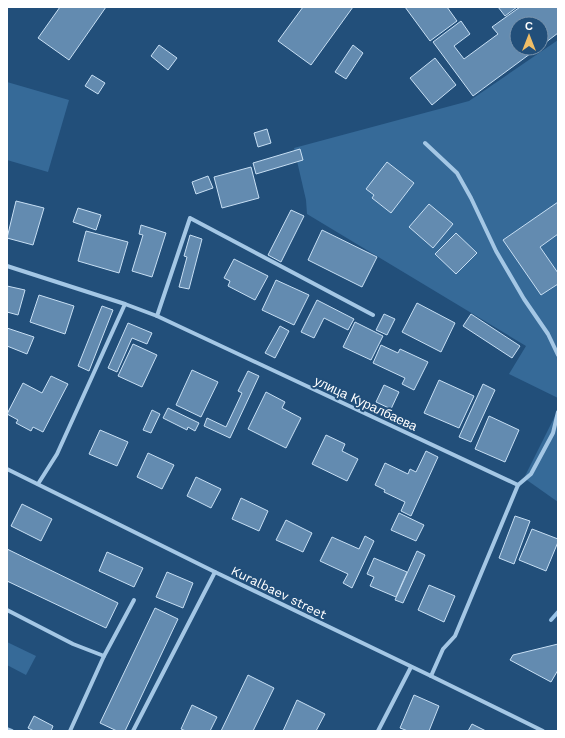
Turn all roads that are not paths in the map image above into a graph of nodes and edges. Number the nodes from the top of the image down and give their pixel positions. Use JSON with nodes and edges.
{"nodes":[{"id":1,"x":425,"y":143,"type":"dead end"},
{"id":2,"x":7,"y":266,"type":"edge"},
{"id":3,"x":125,"y":304,"type":"junction"},
{"id":4,"x":374,"y":315,"type":"dead end"},
{"id":5,"x":157,"y":316,"type":"junction"},
{"id":6,"x":558,"y":355,"type":"edge"},
{"id":7,"x":558,"y":412,"type":"edge"},
{"id":8,"x":7,"y":469,"type":"edge"},
{"id":9,"x":38,"y":484,"type":"junction"},
{"id":10,"x":518,"y":485,"type":"junction"},
{"id":11,"x":215,"y":572,"type":"junction"},
{"id":12,"x":134,"y":600,"type":"dead end"},
{"id":13,"x":7,"y":610,"type":"edge"},
{"id":14,"x":104,"y":656,"type":"junction"},
{"id":15,"x":411,"y":667,"type":"junction"},
{"id":16,"x":431,"y":676,"type":"junction"},
{"id":17,"x":7,"y":729,"type":"edge"},
{"id":18,"x":12,"y":731,"type":"edge"},
{"id":19,"x":70,"y":731,"type":"edge"},
{"id":20,"x":133,"y":731,"type":"edge"},
{"id":21,"x":378,"y":731,"type":"edge"},
{"id":22,"x":543,"y":731,"type":"edge"}],
"edges":[{"from":1,"to":6,"type":"street"},
{"from":2,"to":3,"type":"street","name":"улица Куралбаева"},
{"from":3,"to":5,"type":"street","name":"улица Куралбаева"},
{"from":3,"to":9,"type":"street"},
{"from":4,"to":5,"type":"street"},
{"from":5,"to":10,"type":"street","name":"улица Куралбаева"},
{"from":7,"to":10,"type":"street"},
{"from":8,"to":9,"type":"street","name":"Kuralbaev street"},
{"from":9,"to":11,"type":"street","name":"Kuralbaev street"},
{"from":10,"to":16,"type":"street"},
{"from":11,"to":15,"type":"street","name":"Kuralbaev street"},
{"from":11,"to":20,"type":"street"},
{"from":12,"to":14,"type":"street"},
{"from":13,"to":14,"type":"street"},
{"from":14,"to":19,"type":"street"},
{"from":15,"to":16,"type":"street","name":"Kuralbaev street"},
{"from":15,"to":21,"type":"street"},
{"from":16,"to":22,"type":"street","name":"Kuralbaev street"},
{"from":17,"to":18,"type":"street"}]}
